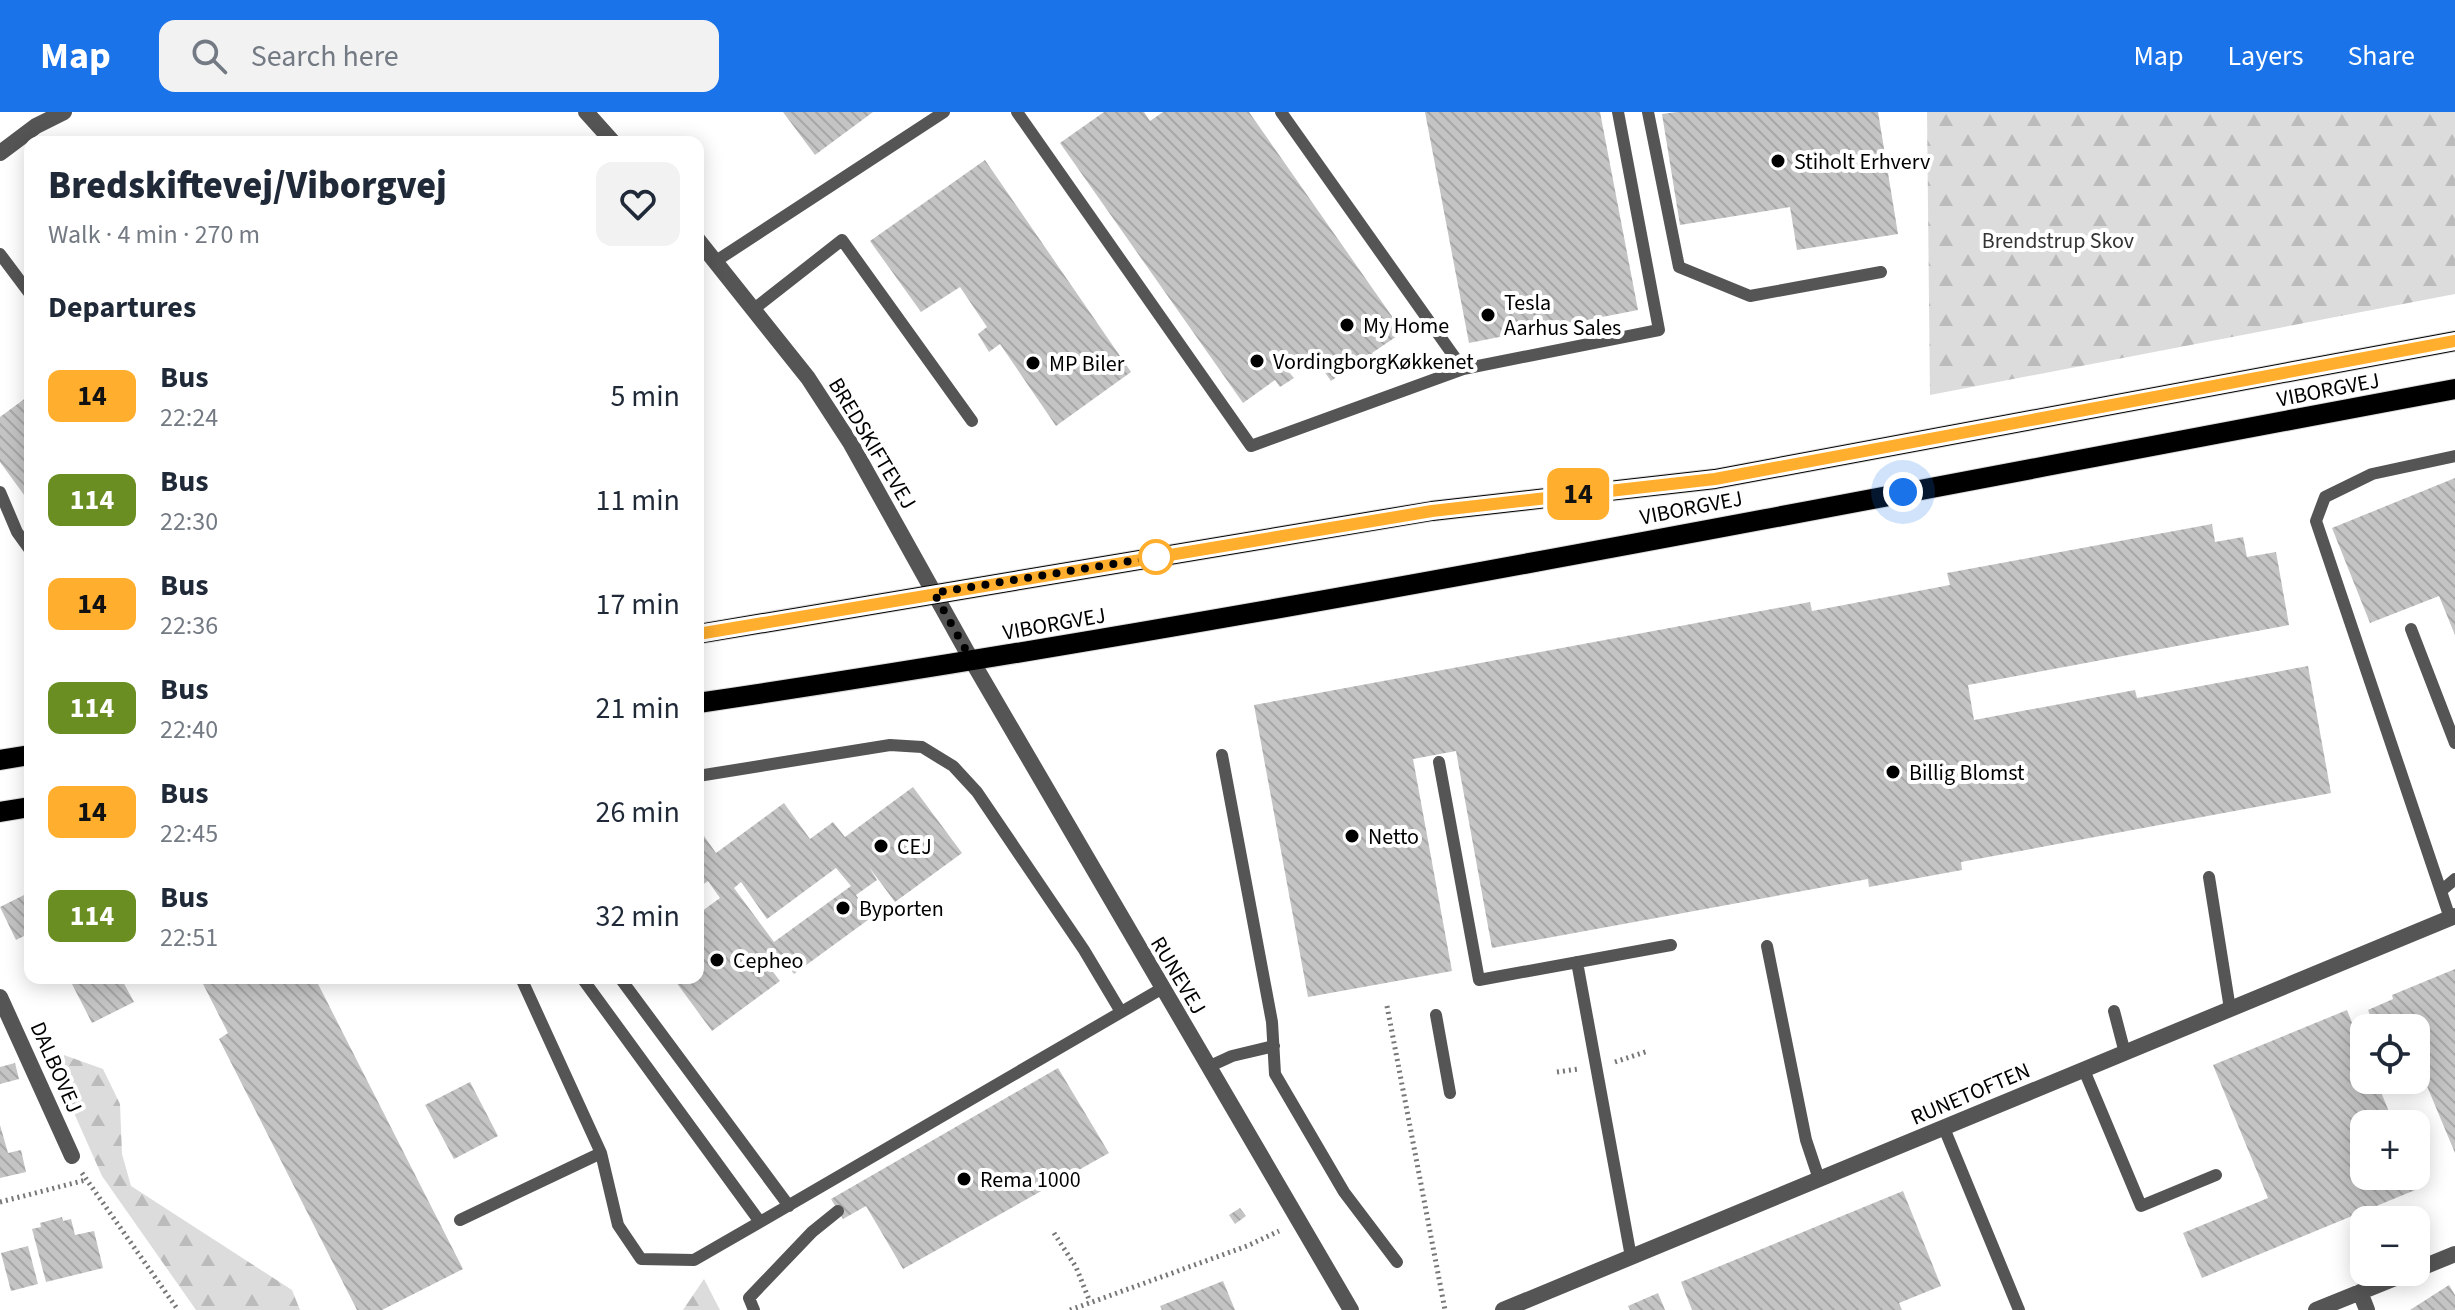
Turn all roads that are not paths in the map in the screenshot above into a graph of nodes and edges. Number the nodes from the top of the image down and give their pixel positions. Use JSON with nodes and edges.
{"nodes":[{"id":1,"x":64,"y":112,"type":"edge"},
{"id":2,"x":586,"y":112,"type":"edge"},
{"id":3,"x":944,"y":112,"type":"edge"},
{"id":4,"x":1017,"y":112,"type":"edge"},
{"id":5,"x":1281,"y":112,"type":"edge"},
{"id":6,"x":1618,"y":112,"type":"edge"},
{"id":7,"x":1648,"y":112,"type":"edge"},
{"id":8,"x":608,"y":136,"type":"edge"},
{"id":9,"x":0,"y":153,"type":"edge"},
{"id":10,"x":704,"y":247,"type":"edge"},
{"id":11,"x":0,"y":254,"type":"edge"},
{"id":12,"x":716,"y":261,"type":"junction"},
{"id":13,"x":1881,"y":272,"type":"dead end"},
{"id":14,"x":24,"y":286,"type":"edge"},
{"id":15,"x":754,"y":309,"type":"junction"},
{"id":16,"x":2455,"y":341,"type":"edge"},
{"id":17,"x":1463,"y":369,"type":"junction"},
{"id":18,"x":2455,"y":389,"type":"edge"},
{"id":19,"x":972,"y":421,"type":"dead end"},
{"id":20,"x":2455,"y":456,"type":"edge"},
{"id":21,"x":0,"y":492,"type":"edge"},
{"id":22,"x":24,"y":542,"type":"edge"},
{"id":23,"x":934,"y":593,"type":"junction"},
{"id":24,"x":2411,"y":629,"type":"dead end"},
{"id":25,"x":704,"y":633,"type":"edge"},
{"id":26,"x":972,"y":661,"type":"junction"},
{"id":27,"x":704,"y":702,"type":"edge"},
{"id":28,"x":2455,"y":743,"type":"edge"},
{"id":29,"x":1222,"y":755,"type":"dead end"},
{"id":30,"x":24,"y":756,"type":"edge"},
{"id":31,"x":0,"y":760,"type":"edge"},
{"id":32,"x":1439,"y":762,"type":"dead end"},
{"id":33,"x":704,"y":775,"type":"edge"},
{"id":34,"x":24,"y":808,"type":"edge"},
{"id":35,"x":0,"y":812,"type":"edge"},
{"id":36,"x":2209,"y":877,"type":"dead end"},
{"id":37,"x":2455,"y":879,"type":"edge"},
{"id":38,"x":2441,"y":891,"type":"junction"},
{"id":39,"x":2453,"y":917,"type":"edge"},
{"id":40,"x":1671,"y":945,"type":"dead end"},
{"id":41,"x":1767,"y":946,"type":"dead end"},
{"id":42,"x":1577,"y":962,"type":"junction"},
{"id":43,"x":524,"y":984,"type":"edge"},
{"id":44,"x":586,"y":984,"type":"edge"},
{"id":45,"x":624,"y":984,"type":"edge"},
{"id":46,"x":1161,"y":989,"type":"junction"},
{"id":47,"x":0,"y":997,"type":"edge"},
{"id":48,"x":2230,"y":1009,"type":"junction"},
{"id":49,"x":2114,"y":1011,"type":"dead end"},
{"id":50,"x":1121,"y":1012,"type":"junction"},
{"id":51,"x":1436,"y":1015,"type":"dead end"},
{"id":52,"x":1274,"y":1046,"type":"junction"},
{"id":53,"x":2125,"y":1053,"type":"junction"},
{"id":54,"x":1208,"y":1067,"type":"junction"},
{"id":55,"x":2084,"y":1070,"type":"junction"},
{"id":56,"x":1450,"y":1093,"type":"dead end"},
{"id":57,"x":1944,"y":1128,"type":"junction"},
{"id":58,"x":601,"y":1153,"type":"junction"},
{"id":59,"x":72,"y":1156,"type":"dead end"},
{"id":60,"x":2216,"y":1175,"type":"dead end"},
{"id":61,"x":1819,"y":1179,"type":"junction"},
{"id":62,"x":789,"y":1206,"type":"junction"},
{"id":63,"x":838,"y":1211,"type":"dead end"},
{"id":64,"x":460,"y":1220,"type":"dead end"},
{"id":65,"x":760,"y":1222,"type":"junction"},
{"id":66,"x":2455,"y":1254,"type":"edge"},
{"id":67,"x":1631,"y":1257,"type":"junction"},
{"id":68,"x":1397,"y":1262,"type":"dead end"},
{"id":69,"x":2430,"y":1264,"type":"edge"},
{"id":70,"x":2375,"y":1286,"type":"edge"},
{"id":71,"x":2360,"y":1292,"type":"junction"},
{"id":72,"x":754,"y":1310,"type":"edge"},
{"id":73,"x":1351,"y":1310,"type":"edge"},
{"id":74,"x":1503,"y":1310,"type":"edge"},
{"id":75,"x":2019,"y":1310,"type":"edge"},
{"id":76,"x":2316,"y":1310,"type":"edge"},
{"id":77,"x":2367,"y":1310,"type":"edge"}],
"edges":[{"from":1,"to":9,"type":"street"},
{"from":2,"to":8,"type":"street"},
{"from":3,"to":12,"type":"lane"},
{"from":4,"to":17,"type":"lane"},
{"from":5,"to":17,"type":"lane"},
{"from":6,"to":17,"type":"lane"},
{"from":7,"to":13,"type":"lane"},
{"from":10,"to":12,"type":"street","name":"BREDSKIFTEVEJ"},
{"from":11,"to":14,"type":"lane"},
{"from":12,"to":15,"type":"street","name":"BREDSKIFTEVEJ"},
{"from":15,"to":19,"type":"lane"},
{"from":15,"to":23,"type":"street","name":"BREDSKIFTEVEJ"},
{"from":16,"to":23,"type":"main road","name":"VIBORGVEJ"},
{"from":18,"to":26,"type":"main road","name":"VIBORGVEJ"},
{"from":20,"to":38,"type":"lane"},
{"from":21,"to":22,"type":"lane"},
{"from":23,"to":25,"type":"main road","name":"VIBORGVEJ"},
{"from":23,"to":26,"type":"street","name":"BREDSKIFTEVEJ"},
{"from":24,"to":28,"type":"lane"},
{"from":26,"to":27,"type":"main road","name":"VIBORGVEJ"},
{"from":26,"to":46,"type":"street","name":"RUNEVEJ"},
{"from":29,"to":52,"type":"lane"},
{"from":30,"to":31,"type":"main road"},
{"from":32,"to":42,"type":"lane"},
{"from":33,"to":50,"type":"lane"},
{"from":34,"to":35,"type":"main road"},
{"from":36,"to":48,"type":"lane"},
{"from":37,"to":38,"type":"lane"},
{"from":38,"to":39,"type":"lane"},
{"from":39,"to":48,"type":"street","name":"RUNETOFTEN"},
{"from":40,"to":42,"type":"lane"},
{"from":41,"to":61,"type":"lane"},
{"from":42,"to":67,"type":"lane"},
{"from":43,"to":58,"type":"lane"},
{"from":44,"to":65,"type":"lane"},
{"from":45,"to":62,"type":"lane"},
{"from":46,"to":50,"type":"lane"},
{"from":46,"to":54,"type":"street","name":"RUNEVEJ"},
{"from":47,"to":59,"type":"street","name":"DALBOVEJ"},
{"from":48,"to":53,"type":"street","name":"RUNETOFTEN"},
{"from":49,"to":53,"type":"lane"},
{"from":50,"to":62,"type":"lane"},
{"from":51,"to":56,"type":"lane"},
{"from":52,"to":54,"type":"lane"},
{"from":52,"to":68,"type":"lane"},
{"from":53,"to":55,"type":"street","name":"RUNETOFTEN"},
{"from":54,"to":73,"type":"street","name":"RUNEVEJ"},
{"from":55,"to":57,"type":"street","name":"RUNETOFTEN"},
{"from":55,"to":60,"type":"lane"},
{"from":57,"to":61,"type":"street","name":"RUNETOFTEN"},
{"from":57,"to":75,"type":"lane"},
{"from":58,"to":64,"type":"lane"},
{"from":58,"to":65,"type":"lane"},
{"from":61,"to":67,"type":"street","name":"RUNETOFTEN"},
{"from":62,"to":65,"type":"lane"},
{"from":63,"to":72,"type":"lane"},
{"from":66,"to":69,"type":"street"},
{"from":67,"to":74,"type":"street","name":"RUNETOFTEN"},
{"from":70,"to":71,"type":"street"},
{"from":71,"to":76,"type":"street"},
{"from":71,"to":77,"type":"street"}]}
